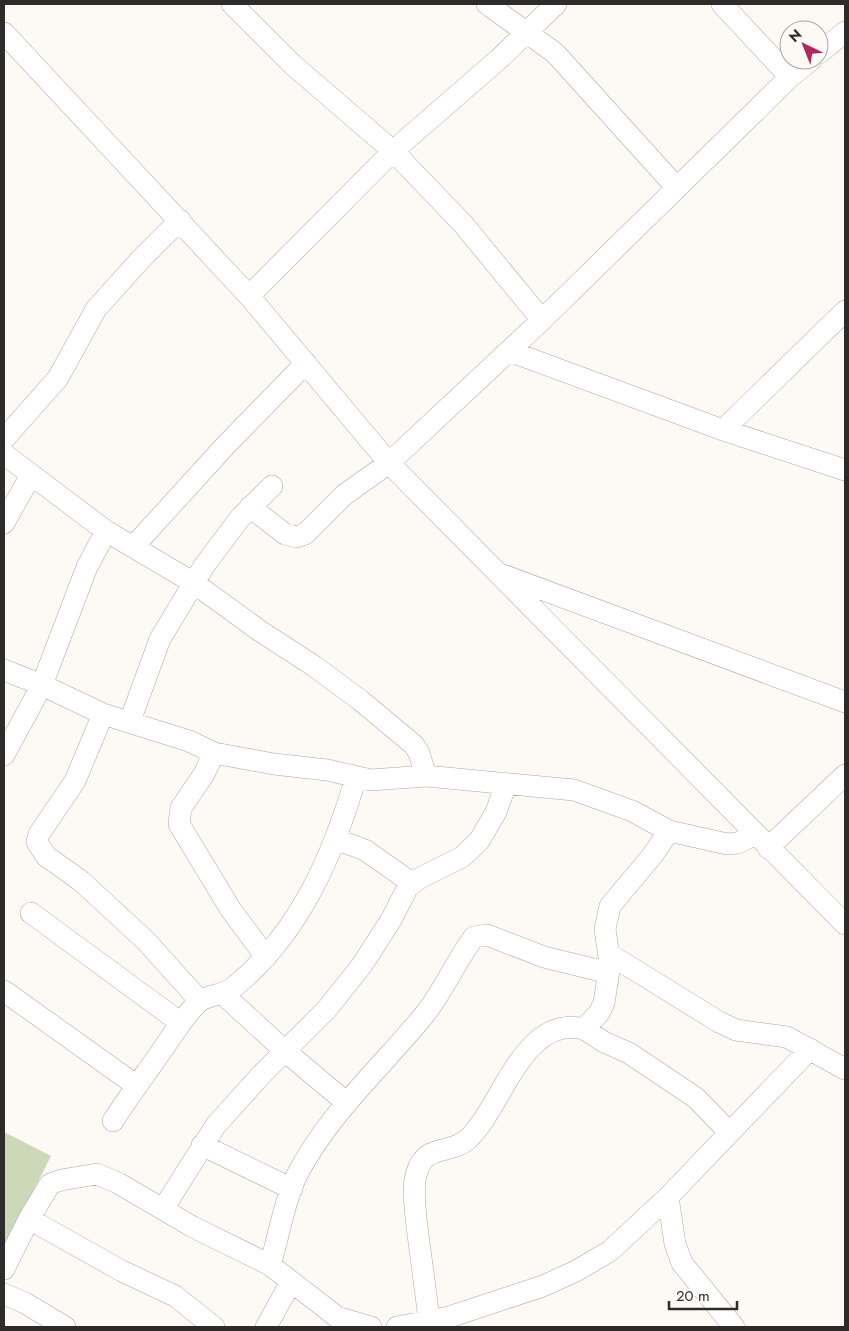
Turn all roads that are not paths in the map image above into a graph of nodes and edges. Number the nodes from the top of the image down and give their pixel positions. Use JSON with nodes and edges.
{"nodes":[{"id":1,"x":232,"y":4,"type":"edge"},
{"id":2,"x":487,"y":4,"type":"edge"},
{"id":3,"x":556,"y":4,"type":"edge"},
{"id":4,"x":722,"y":4,"type":"edge"},
{"id":5,"x":845,"y":32,"type":"edge"},
{"id":6,"x":4,"y":33,"type":"edge"},
{"id":7,"x":526,"y":33,"type":"junction"},
{"id":8,"x":829,"y":45,"type":"edge"},
{"id":9,"x":799,"y":70,"type":"edge"},
{"id":10,"x":790,"y":77,"type":"junction"},
{"id":11,"x":393,"y":151,"type":"junction"},
{"id":12,"x":677,"y":188,"type":"junction"},
{"id":13,"x":180,"y":220,"type":"junction"},
{"id":14,"x":249,"y":296,"type":"junction"},
{"id":15,"x":845,"y":312,"type":"edge"},
{"id":16,"x":542,"y":320,"type":"junction"},
{"id":17,"x":509,"y":351,"type":"junction"},
{"id":18,"x":306,"y":363,"type":"junction"},
{"id":19,"x":723,"y":430,"type":"junction"},
{"id":20,"x":4,"y":439,"type":"edge"},
{"id":21,"x":4,"y":454,"type":"edge"},
{"id":22,"x":389,"y":463,"type":"junction"},
{"id":23,"x":845,"y":470,"type":"edge"},
{"id":24,"x":31,"y":475,"type":"junction"},
{"id":25,"x":272,"y":486,"type":"dead end"},
{"id":26,"x":250,"y":507,"type":"junction"},
{"id":27,"x":4,"y":523,"type":"edge"},
{"id":28,"x":106,"y":531,"type":"junction"},
{"id":29,"x":133,"y":547,"type":"junction"},
{"id":30,"x":496,"y":573,"type":"junction"},
{"id":31,"x":194,"y":583,"type":"junction"},
{"id":32,"x":4,"y":670,"type":"edge"},
{"id":33,"x":42,"y":685,"type":"junction"},
{"id":34,"x":845,"y":702,"type":"edge"},
{"id":35,"x":103,"y":714,"type":"junction"},
{"id":36,"x":130,"y":722,"type":"junction"},
{"id":37,"x":214,"y":753,"type":"junction"},
{"id":38,"x":4,"y":755,"type":"edge"},
{"id":39,"x":845,"y":775,"type":"edge"},
{"id":40,"x":426,"y":776,"type":"junction"},
{"id":41,"x":356,"y":777,"type":"junction"},
{"id":42,"x":506,"y":784,"type":"junction"},
{"id":43,"x":669,"y":830,"type":"junction"},
{"id":44,"x":335,"y":839,"type":"junction"},
{"id":45,"x":761,"y":841,"type":"junction"},
{"id":46,"x":412,"y":883,"type":"junction"},
{"id":47,"x":30,"y":913,"type":"dead end"},
{"id":48,"x":845,"y":924,"type":"edge"},
{"id":49,"x":266,"y":956,"type":"junction"},
{"id":50,"x":609,"y":963,"type":"junction"},
{"id":51,"x":4,"y":991,"type":"edge"},
{"id":52,"x":224,"y":995,"type":"junction"},
{"id":53,"x":200,"y":1001,"type":"junction"},
{"id":54,"x":181,"y":1022,"type":"junction"},
{"id":55,"x":584,"y":1029,"type":"junction"},
{"id":56,"x":810,"y":1049,"type":"junction"},
{"id":57,"x":286,"y":1052,"type":"junction"},
{"id":58,"x":845,"y":1069,"type":"edge"},
{"id":59,"x":136,"y":1086,"type":"junction"},
{"id":60,"x":347,"y":1104,"type":"junction"},
{"id":61,"x":113,"y":1121,"type":"dead end"},
{"id":62,"x":728,"y":1131,"type":"junction"},
{"id":63,"x":202,"y":1145,"type":"junction"},
{"id":64,"x":292,"y":1189,"type":"junction"},
{"id":65,"x":668,"y":1197,"type":"junction"},
{"id":66,"x":163,"y":1210,"type":"junction"},
{"id":67,"x":28,"y":1220,"type":"junction"},
{"id":68,"x":270,"y":1264,"type":"junction"},
{"id":69,"x":4,"y":1269,"type":"edge"},
{"id":70,"x":291,"y":1282,"type":"junction"},
{"id":71,"x":4,"y":1294,"type":"edge"},
{"id":72,"x":430,"y":1323,"type":"edge"},
{"id":73,"x":725,"y":1324,"type":"edge"},
{"id":74,"x":65,"y":1327,"type":"edge"},
{"id":75,"x":214,"y":1327,"type":"edge"},
{"id":76,"x":266,"y":1327,"type":"edge"},
{"id":77,"x":371,"y":1327,"type":"edge"},
{"id":78,"x":397,"y":1327,"type":"edge"}],
"edges":[{"from":1,"to":11,"type":"street"},
{"from":2,"to":7,"type":"street"},
{"from":3,"to":7,"type":"street"},
{"from":4,"to":10,"type":"street"},
{"from":5,"to":8,"type":"street"},
{"from":6,"to":13,"type":"street"},
{"from":7,"to":11,"type":"street"},
{"from":7,"to":12,"type":"street"},
{"from":9,"to":10,"type":"street"},
{"from":10,"to":12,"type":"street"},
{"from":11,"to":14,"type":"street"},
{"from":11,"to":16,"type":"street"},
{"from":12,"to":16,"type":"street"},
{"from":13,"to":14,"type":"street"},
{"from":13,"to":20,"type":"street"},
{"from":14,"to":18,"type":"street"},
{"from":15,"to":19,"type":"street"},
{"from":16,"to":17,"type":"street"},
{"from":17,"to":19,"type":"street"},
{"from":17,"to":22,"type":"street"},
{"from":18,"to":22,"type":"street"},
{"from":18,"to":29,"type":"street"},
{"from":19,"to":23,"type":"street"},
{"from":21,"to":24,"type":"street"},
{"from":22,"to":26,"type":"street"},
{"from":22,"to":30,"type":"street"},
{"from":24,"to":27,"type":"street"},
{"from":24,"to":28,"type":"street"},
{"from":25,"to":26,"type":"street"},
{"from":26,"to":31,"type":"street"},
{"from":28,"to":29,"type":"street"},
{"from":28,"to":33,"type":"street"},
{"from":29,"to":31,"type":"street"},
{"from":30,"to":34,"type":"street"},
{"from":30,"to":45,"type":"street"},
{"from":31,"to":36,"type":"street"},
{"from":31,"to":40,"type":"street"},
{"from":32,"to":33,"type":"street"},
{"from":33,"to":35,"type":"street"},
{"from":33,"to":38,"type":"street"},
{"from":35,"to":36,"type":"street"},
{"from":35,"to":53,"type":"street"},
{"from":36,"to":37,"type":"street"},
{"from":37,"to":41,"type":"street"},
{"from":37,"to":49,"type":"street"},
{"from":39,"to":45,"type":"street"},
{"from":40,"to":41,"type":"street"},
{"from":40,"to":42,"type":"street"},
{"from":41,"to":44,"type":"street"},
{"from":42,"to":43,"type":"street"},
{"from":42,"to":46,"type":"street"},
{"from":43,"to":45,"type":"street"},
{"from":43,"to":50,"type":"street"},
{"from":44,"to":46,"type":"street"},
{"from":44,"to":49,"type":"street"},
{"from":45,"to":48,"type":"street"},
{"from":46,"to":57,"type":"street"},
{"from":47,"to":54,"type":"street"},
{"from":49,"to":52,"type":"street"},
{"from":50,"to":55,"type":"street"},
{"from":50,"to":56,"type":"street"},
{"from":50,"to":60,"type":"street"},
{"from":51,"to":59,"type":"street"},
{"from":52,"to":53,"type":"street"},
{"from":52,"to":57,"type":"street"},
{"from":53,"to":54,"type":"street"},
{"from":54,"to":59,"type":"street"},
{"from":55,"to":62,"type":"street"},
{"from":55,"to":72,"type":"street"},
{"from":56,"to":58,"type":"street"},
{"from":56,"to":62,"type":"street"},
{"from":57,"to":60,"type":"street"},
{"from":57,"to":63,"type":"street"},
{"from":59,"to":61,"type":"street"},
{"from":60,"to":64,"type":"street"},
{"from":62,"to":65,"type":"street"},
{"from":63,"to":64,"type":"street"},
{"from":63,"to":66,"type":"street"},
{"from":64,"to":68,"type":"street"},
{"from":65,"to":72,"type":"street"},
{"from":65,"to":73,"type":"street"},
{"from":66,"to":67,"type":"street"},
{"from":66,"to":68,"type":"street"},
{"from":67,"to":69,"type":"street"},
{"from":67,"to":75,"type":"street"},
{"from":68,"to":70,"type":"street"},
{"from":70,"to":76,"type":"street"},
{"from":70,"to":77,"type":"street"},
{"from":71,"to":74,"type":"street"},
{"from":72,"to":78,"type":"street"}]}
